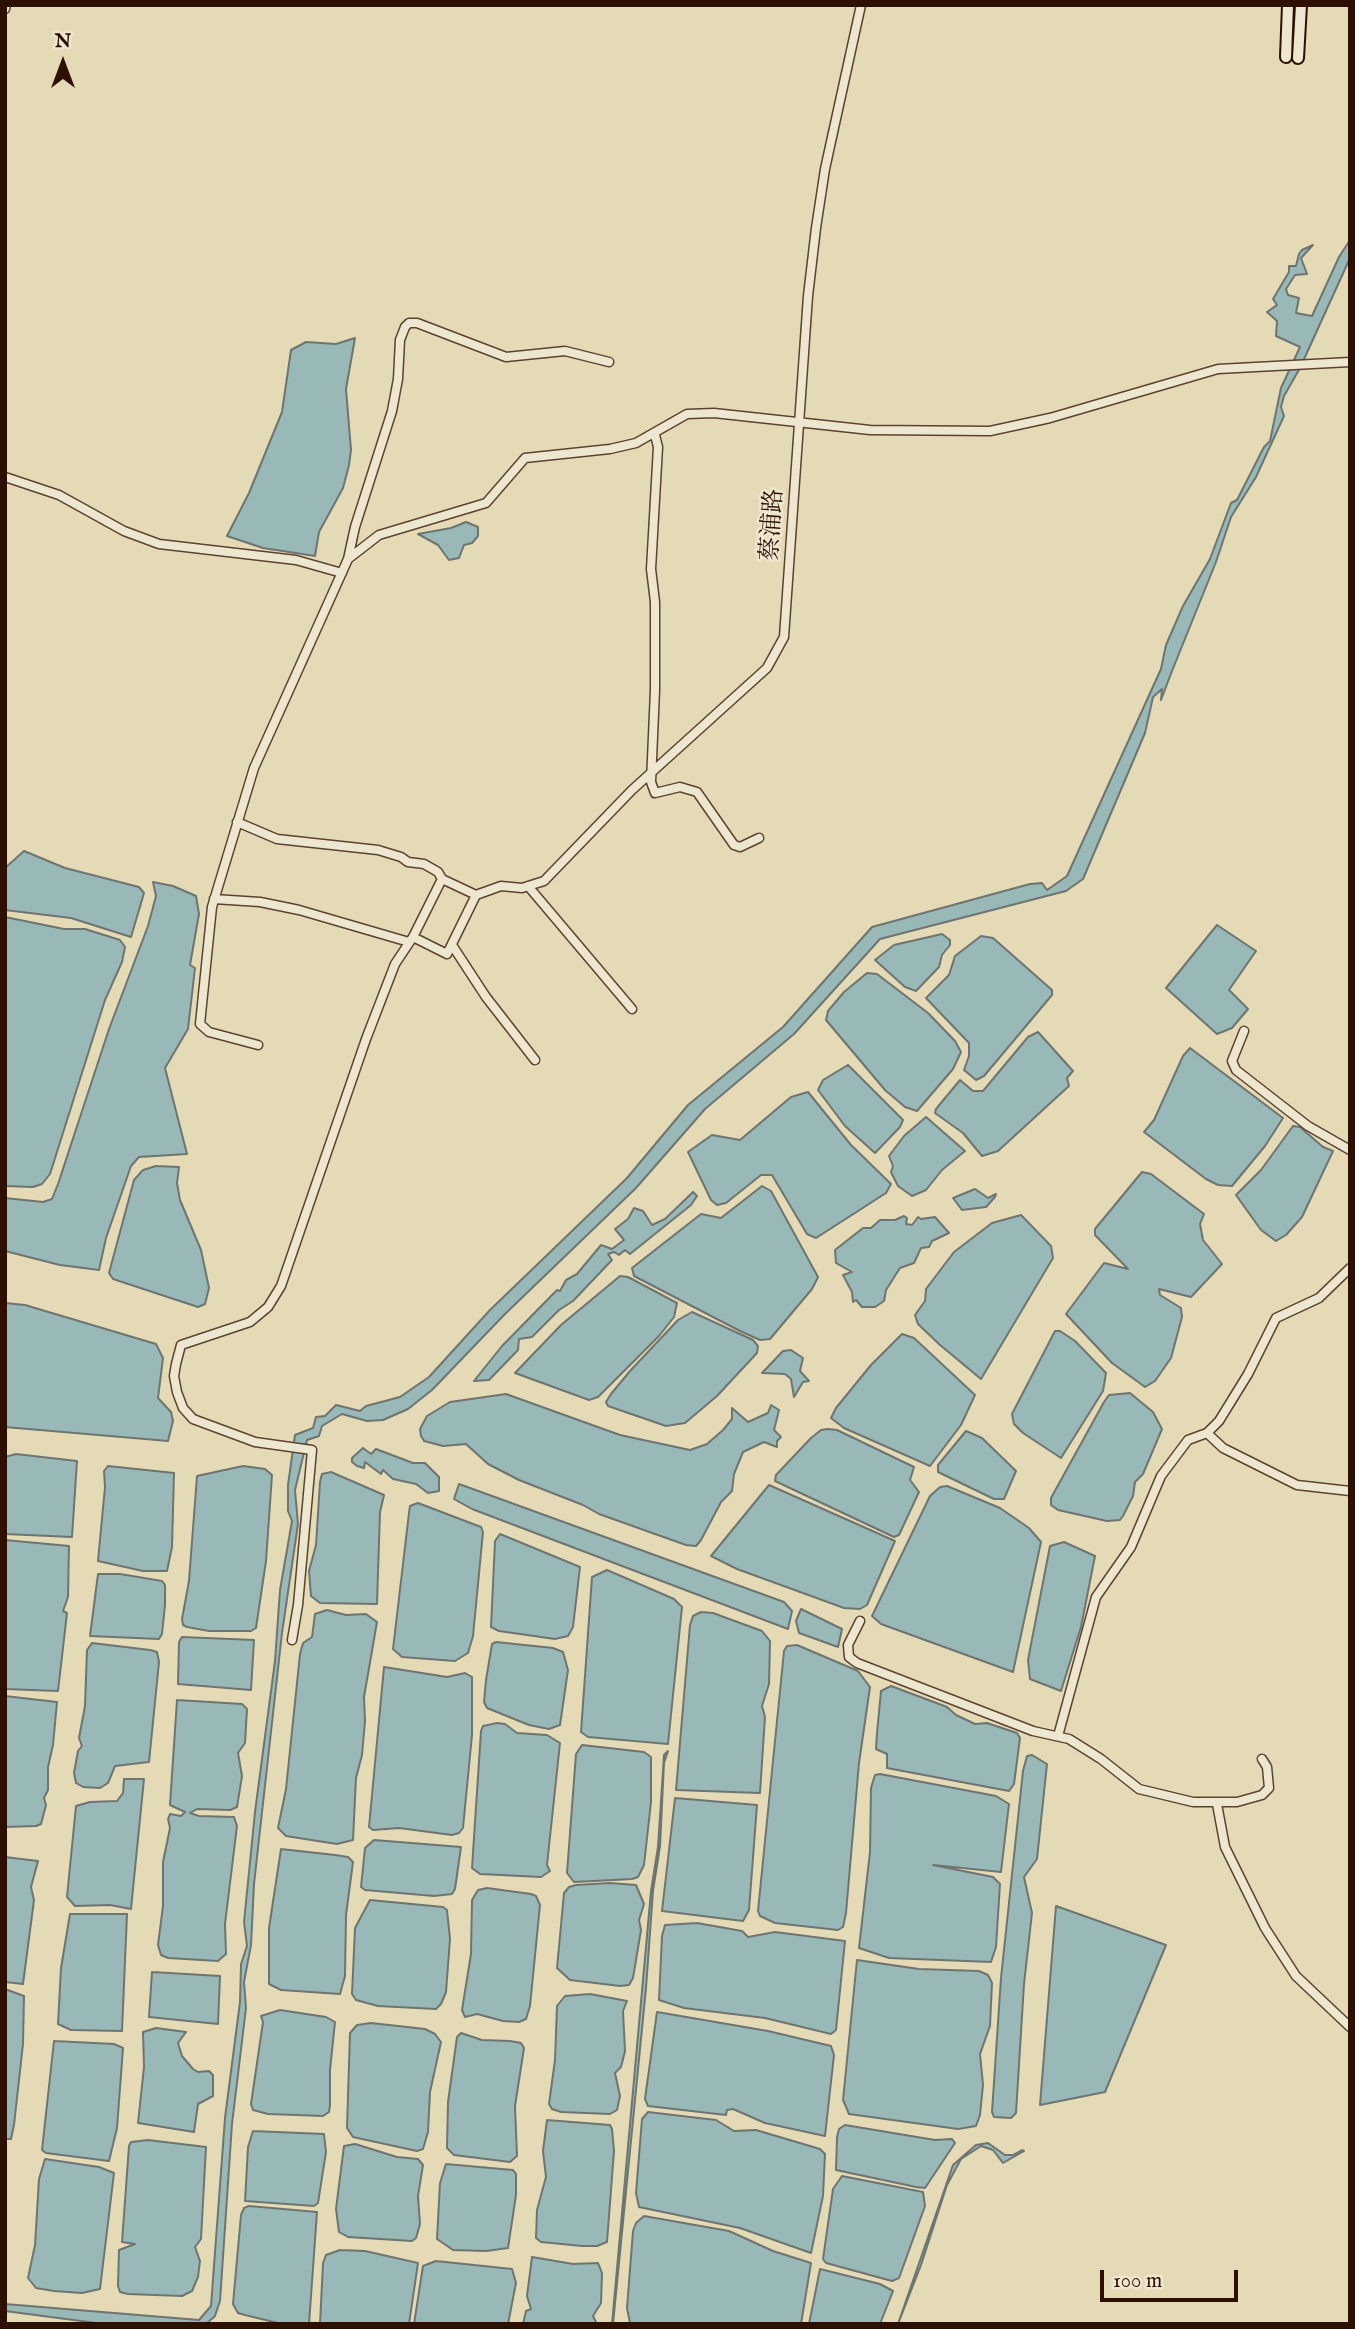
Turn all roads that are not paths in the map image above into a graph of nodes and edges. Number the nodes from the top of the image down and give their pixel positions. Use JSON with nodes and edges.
{"nodes":[{"id":1,"x":861,"y":5,"type":"edge"},
{"id":2,"x":1288,"y":5,"type":"edge"},
{"id":3,"x":1301,"y":5,"type":"edge"},
{"id":4,"x":1286,"y":57,"type":"dead end"},
{"id":5,"x":1298,"y":58,"type":"dead end"},
{"id":6,"x":609,"y":362,"type":"dead end"},
{"id":7,"x":1350,"y":362,"type":"edge"},
{"id":8,"x":800,"y":422,"type":"junction"},
{"id":9,"x":655,"y":435,"type":"junction"},
{"id":10,"x":5,"y":477,"type":"edge"},
{"id":11,"x":348,"y":559,"type":"junction"},
{"id":12,"x":342,"y":573,"type":"junction"},
{"id":13,"x":652,"y":771,"type":"junction"},
{"id":14,"x":237,"y":822,"type":"junction"},
{"id":15,"x":759,"y":838,"type":"dead end"},
{"id":16,"x":442,"y":879,"type":"junction"},
{"id":17,"x":528,"y":886,"type":"junction"},
{"id":18,"x":476,"y":895,"type":"junction"},
{"id":19,"x":214,"y":899,"type":"junction"},
{"id":20,"x":411,"y":939,"type":"junction"},
{"id":21,"x":452,"y":945,"type":"junction"},
{"id":22,"x":632,"y":1009,"type":"dead end"},
{"id":23,"x":1244,"y":1031,"type":"dead end"},
{"id":24,"x":258,"y":1045,"type":"dead end"},
{"id":25,"x":535,"y":1060,"type":"dead end"},
{"id":26,"x":1350,"y":1150,"type":"edge"},
{"id":27,"x":1350,"y":1268,"type":"edge"},
{"id":28,"x":1207,"y":1433,"type":"junction"},
{"id":29,"x":1350,"y":1492,"type":"edge"},
{"id":30,"x":860,"y":1620,"type":"dead end"},
{"id":31,"x":292,"y":1640,"type":"dead end"},
{"id":32,"x":1058,"y":1736,"type":"junction"},
{"id":33,"x":1262,"y":1759,"type":"dead end"},
{"id":34,"x":1217,"y":1804,"type":"junction"},
{"id":35,"x":1350,"y":2027,"type":"edge"}],
"edges":[{"from":1,"to":8,"type":"street","name":"蔡浦路"},
{"from":2,"to":4,"type":"street"},
{"from":3,"to":5,"type":"street"},
{"from":6,"to":11,"type":"street"},
{"from":7,"to":8,"type":"street"},
{"from":8,"to":9,"type":"street"},
{"from":8,"to":13,"type":"street","name":"蔡浦路"},
{"from":9,"to":11,"type":"street"},
{"from":9,"to":13,"type":"street"},
{"from":10,"to":12,"type":"street"},
{"from":11,"to":12,"type":"street"},
{"from":12,"to":14,"type":"street"},
{"from":13,"to":15,"type":"street"},
{"from":13,"to":17,"type":"street","name":"蔡浦路"},
{"from":14,"to":16,"type":"street"},
{"from":14,"to":19,"type":"street"},
{"from":16,"to":18,"type":"street"},
{"from":16,"to":20,"type":"street"},
{"from":17,"to":18,"type":"street","name":"蔡浦路"},
{"from":17,"to":22,"type":"street"},
{"from":18,"to":21,"type":"street"},
{"from":19,"to":20,"type":"street"},
{"from":19,"to":24,"type":"street"},
{"from":20,"to":21,"type":"street"},
{"from":20,"to":31,"type":"street"},
{"from":21,"to":25,"type":"street"},
{"from":23,"to":26,"type":"street"},
{"from":27,"to":28,"type":"street"},
{"from":28,"to":29,"type":"street"},
{"from":28,"to":32,"type":"street"},
{"from":30,"to":32,"type":"street"},
{"from":32,"to":34,"type":"street"},
{"from":33,"to":34,"type":"street"},
{"from":34,"to":35,"type":"street"}]}
